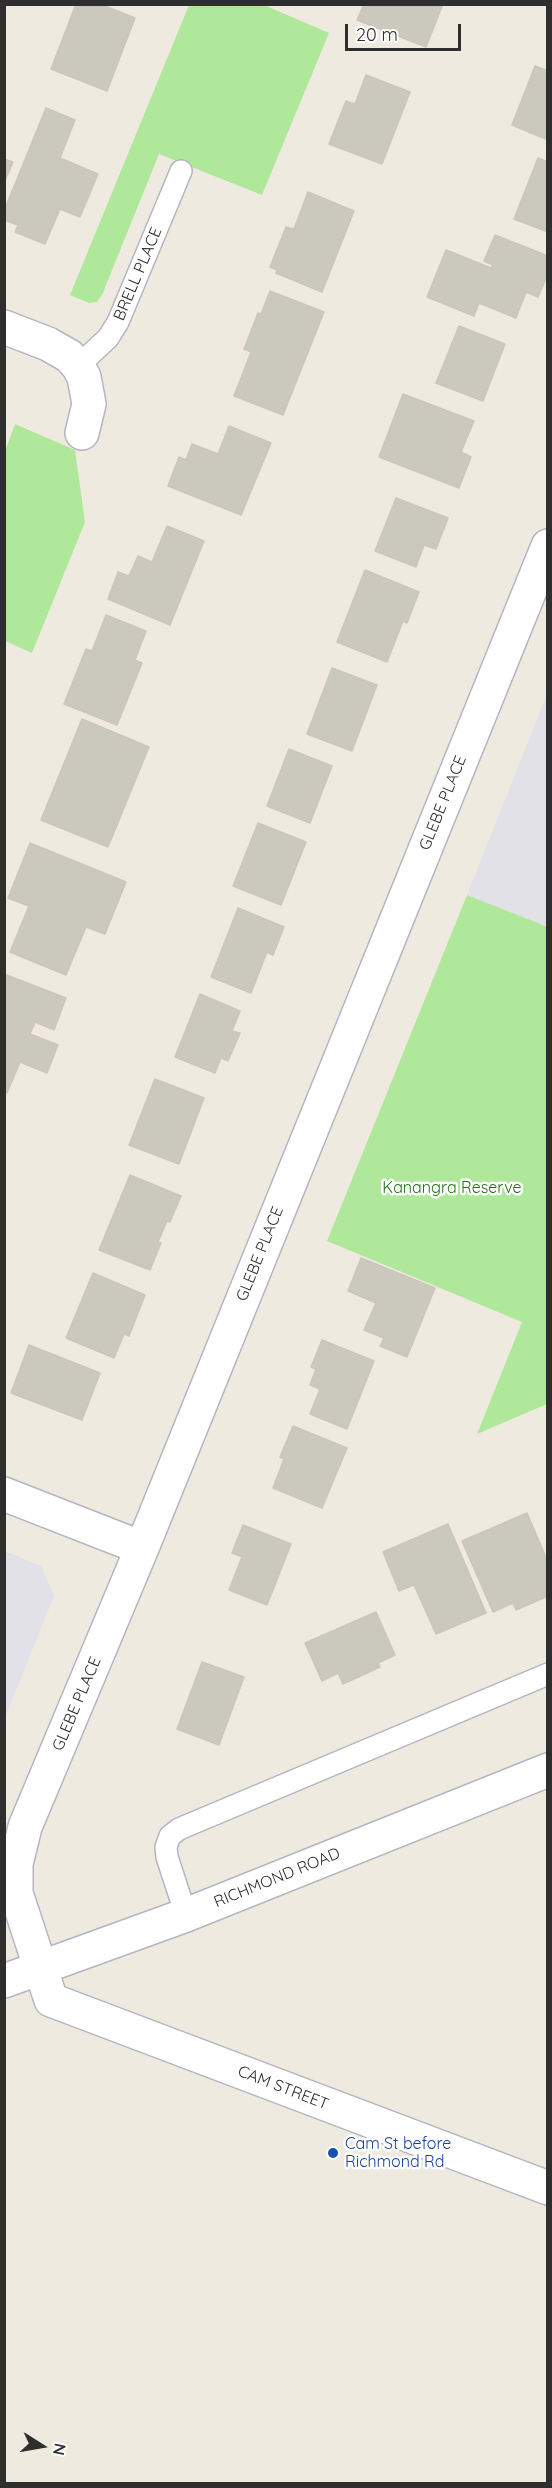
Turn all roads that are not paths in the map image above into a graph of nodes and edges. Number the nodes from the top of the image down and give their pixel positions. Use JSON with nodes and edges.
{"nodes":[{"id":1,"x":181,"y":171,"type":"dead end"},
{"id":2,"x":4,"y":327,"type":"edge"},
{"id":3,"x":78,"y":366,"type":"junction"},
{"id":4,"x":82,"y":433,"type":"dead end"},
{"id":5,"x":548,"y":546,"type":"edge"},
{"id":6,"x":4,"y":1494,"type":"edge"},
{"id":7,"x":142,"y":1548,"type":"junction"},
{"id":8,"x":548,"y":1674,"type":"edge"},
{"id":9,"x":548,"y":1770,"type":"edge"},
{"id":10,"x":186,"y":1915,"type":"junction"},
{"id":11,"x":39,"y":1967,"type":"junction"},
{"id":12,"x":4,"y":1981,"type":"edge"},
{"id":13,"x":548,"y":2188,"type":"edge"}],
"edges":[{"from":1,"to":3,"type":"lane","name":"BRELL PLACE"},
{"from":2,"to":3,"type":"street"},
{"from":3,"to":4,"type":"street"},
{"from":5,"to":7,"type":"street","name":"GLEBE PLACE"},
{"from":6,"to":7,"type":"street"},
{"from":7,"to":11,"type":"street","name":"GLEBE PLACE"},
{"from":8,"to":10,"type":"lane"},
{"from":9,"to":10,"type":"street","name":"RICHMOND ROAD"},
{"from":10,"to":11,"type":"street","name":"RICHMOND ROAD"},
{"from":11,"to":12,"type":"street","name":"RICHMOND ROAD"},
{"from":11,"to":13,"type":"street","name":"CAM STREET"}]}
